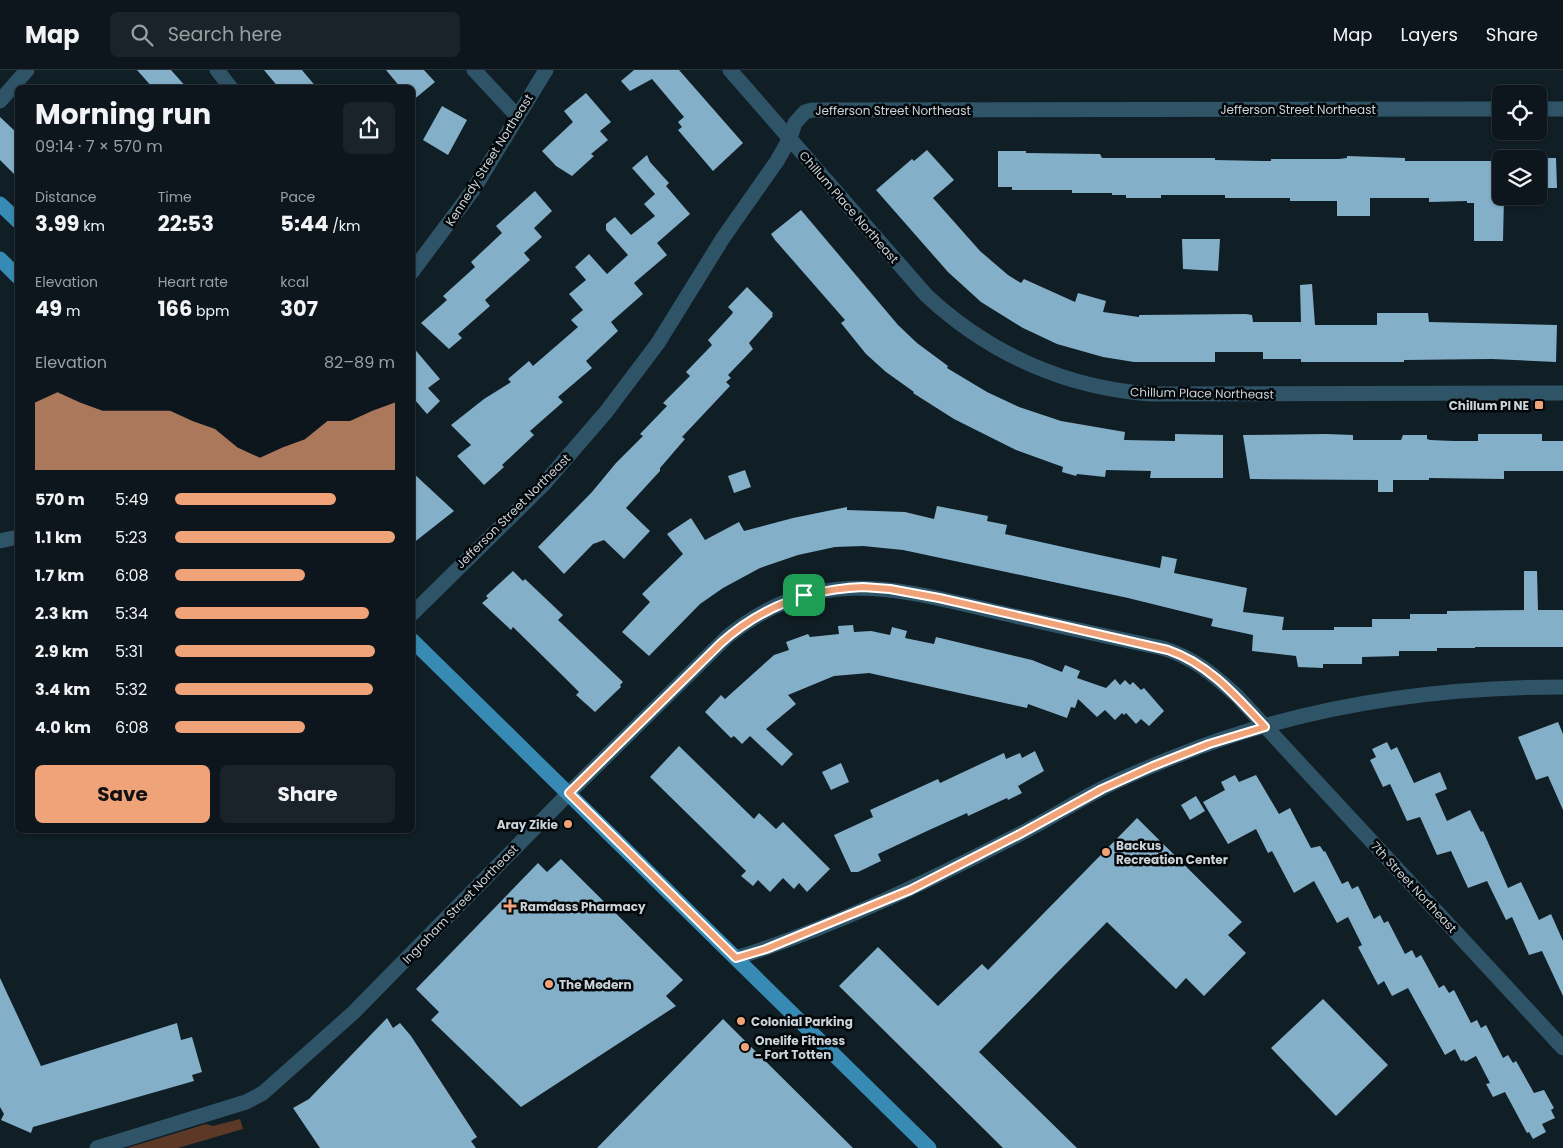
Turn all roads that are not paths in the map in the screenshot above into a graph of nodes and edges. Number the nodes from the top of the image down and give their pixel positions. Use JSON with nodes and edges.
{"nodes":[{"id":1,"x":27,"y":70,"type":"edge"},
{"id":2,"x":217,"y":70,"type":"edge"},
{"id":3,"x":474,"y":70,"type":"edge"},
{"id":4,"x":546,"y":70,"type":"edge"},
{"id":5,"x":730,"y":70,"type":"edge"},
{"id":6,"x":229,"y":85,"type":"edge"},
{"id":7,"x":0,"y":101,"type":"edge"},
{"id":8,"x":1492,"y":109,"type":"edge"},
{"id":9,"x":1547,"y":109,"type":"edge"},
{"id":10,"x":1563,"y":109,"type":"edge"},
{"id":11,"x":517,"y":116,"type":"junction"},
{"id":12,"x":790,"y":138,"type":"junction"},
{"id":13,"x":0,"y":204,"type":"edge"},
{"id":14,"x":15,"y":218,"type":"edge"},
{"id":15,"x":0,"y":259,"type":"edge"},
{"id":16,"x":415,"y":268,"type":"edge"},
{"id":17,"x":15,"y":273,"type":"edge"},
{"id":18,"x":1563,"y":393,"type":"edge"},
{"id":19,"x":15,"y":537,"type":"edge"},
{"id":20,"x":0,"y":541,"type":"edge"},
{"id":21,"x":415,"y":611,"type":"edge"},
{"id":22,"x":415,"y":643,"type":"edge"},
{"id":23,"x":1563,"y":687,"type":"edge"},
{"id":24,"x":1265,"y":727,"type":"junction"},
{"id":25,"x":569,"y":793,"type":"junction"},
{"id":26,"x":736,"y":958,"type":"junction"},
{"id":27,"x":1563,"y":1048,"type":"edge"},
{"id":28,"x":97,"y":1148,"type":"edge"},
{"id":29,"x":929,"y":1148,"type":"edge"}],
"edges":[{"from":1,"to":7,"type":"street"},
{"from":2,"to":6,"type":"street"},
{"from":3,"to":11,"type":"street"},
{"from":4,"to":11,"type":"street","name":"Kennedy Street Northeast"},
{"from":5,"to":12,"type":"street","name":"Chillum Place Northeast"},
{"from":8,"to":12,"type":"street","name":"Jefferson Street Northeast"},
{"from":9,"to":10,"type":"street"},
{"from":11,"to":16,"type":"street","name":"Kennedy Street Northeast"},
{"from":12,"to":18,"type":"street","name":"Chillum Place Northeast"},
{"from":12,"to":21,"type":"street","name":"Jefferson Street Northeast"},
{"from":13,"to":14,"type":"main road"},
{"from":15,"to":17,"type":"main road"},
{"from":19,"to":20,"type":"street"},
{"from":22,"to":25,"type":"main road"},
{"from":23,"to":24,"type":"street"},
{"from":24,"to":25,"type":"street","name":"Ingraham Street Northeast"},
{"from":24,"to":26,"type":"street"},
{"from":24,"to":27,"type":"street","name":"7th Street Northeast"},
{"from":25,"to":26,"type":"main road"},
{"from":25,"to":28,"type":"street","name":"Ingraham Street Northeast"},
{"from":26,"to":29,"type":"main road"}]}
